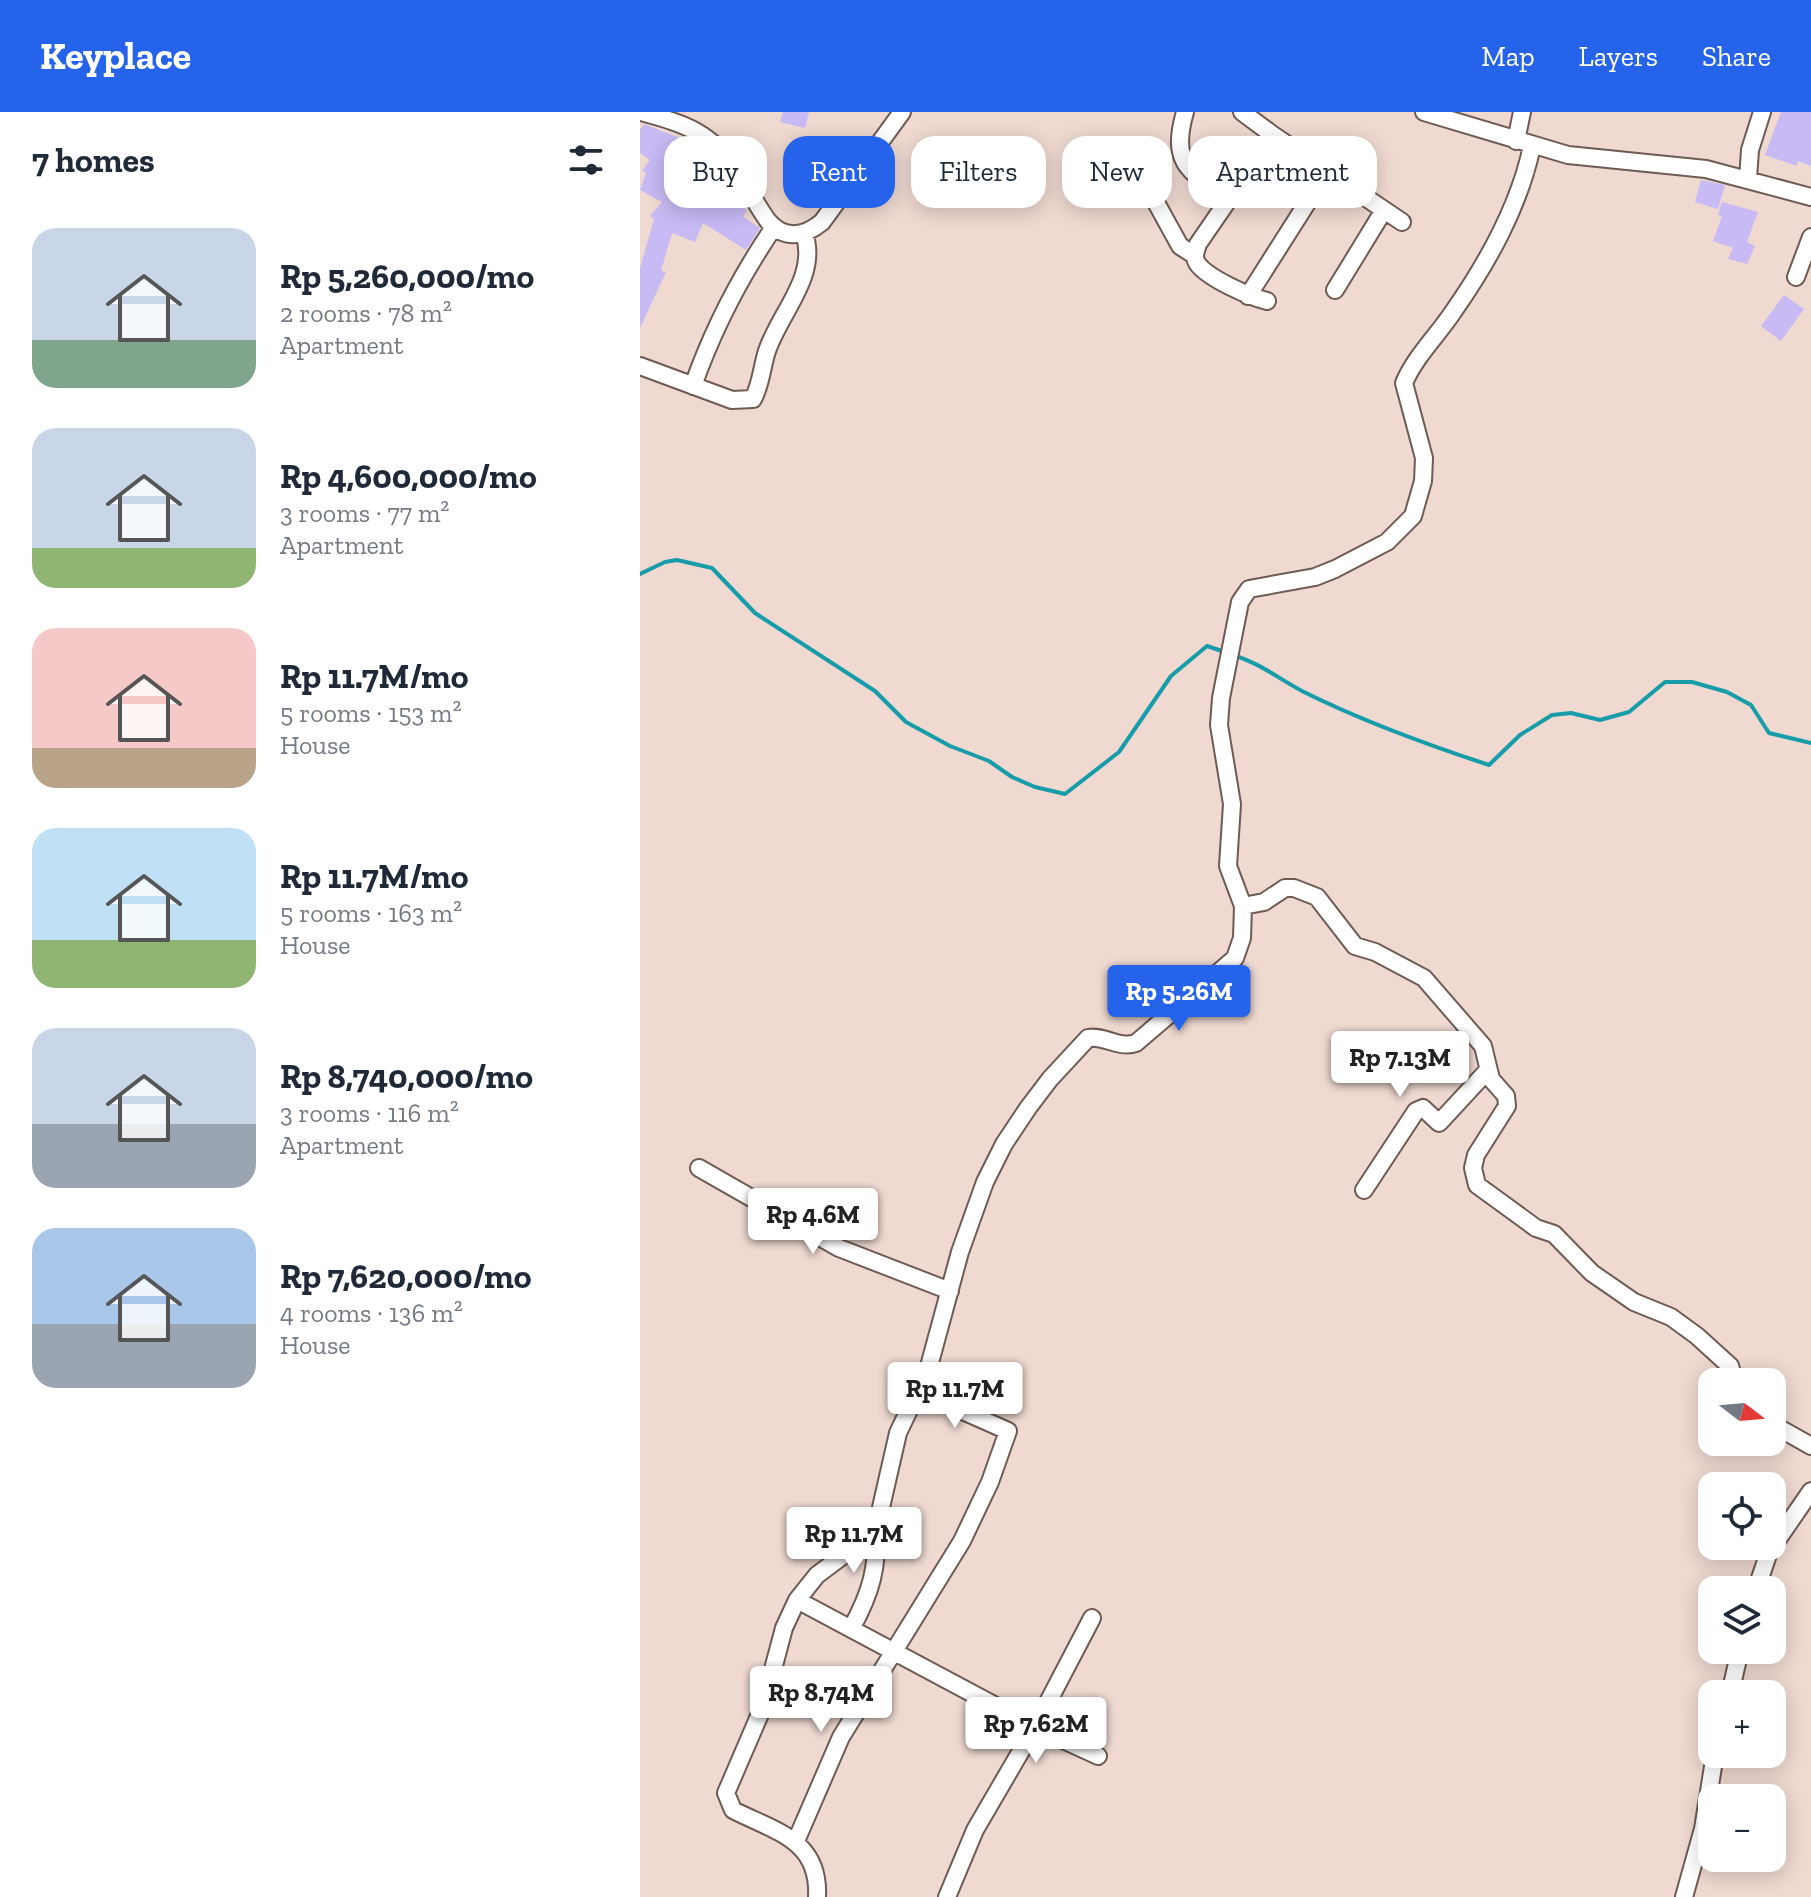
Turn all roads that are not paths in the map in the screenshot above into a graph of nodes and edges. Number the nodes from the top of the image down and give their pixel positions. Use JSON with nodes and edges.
{"nodes":[{"id":1,"x":641,"y":112,"type":"edge"},
{"id":2,"x":902,"y":112,"type":"edge"},
{"id":3,"x":1185,"y":112,"type":"edge"},
{"id":4,"x":1242,"y":112,"type":"edge"},
{"id":5,"x":1424,"y":112,"type":"edge"},
{"id":6,"x":1522,"y":112,"type":"edge"},
{"id":7,"x":1762,"y":112,"type":"edge"},
{"id":8,"x":685,"y":118,"type":"edge"},
{"id":9,"x":1273,"y":135,"type":"edge"},
{"id":10,"x":1524,"y":144,"type":"junction"},
{"id":11,"x":1188,"y":166,"type":"edge"},
{"id":12,"x":1748,"y":179,"type":"junction"},
{"id":13,"x":1811,"y":197,"type":"edge"},
{"id":14,"x":1377,"y":205,"type":"edge"},
{"id":15,"x":1159,"y":208,"type":"edge"},
{"id":16,"x":1223,"y":208,"type":"edge"},
{"id":17,"x":1304,"y":208,"type":"edge"},
{"id":18,"x":1384,"y":210,"type":"junction"},
{"id":19,"x":1402,"y":222,"type":"dead end"},
{"id":20,"x":774,"y":227,"type":"junction"},
{"id":21,"x":804,"y":233,"type":"junction"},
{"id":22,"x":1811,"y":237,"type":"edge"},
{"id":23,"x":1194,"y":255,"type":"junction"},
{"id":24,"x":1796,"y":277,"type":"dead end"},
{"id":25,"x":1335,"y":290,"type":"dead end"},
{"id":26,"x":1248,"y":296,"type":"junction"},
{"id":27,"x":1267,"y":301,"type":"dead end"},
{"id":28,"x":640,"y":366,"type":"edge"},
{"id":29,"x":693,"y":386,"type":"junction"},
{"id":30,"x":1243,"y":906,"type":"junction"},
{"id":31,"x":1488,"y":1070,"type":"junction"},
{"id":32,"x":699,"y":1168,"type":"dead end"},
{"id":33,"x":1364,"y":1190,"type":"dead end"},
{"id":34,"x":950,"y":1291,"type":"junction"},
{"id":35,"x":1731,"y":1368,"type":"edge"},
{"id":36,"x":920,"y":1392,"type":"junction"},
{"id":37,"x":1786,"y":1432,"type":"edge"},
{"id":38,"x":1811,"y":1446,"type":"edge"},
{"id":39,"x":1811,"y":1491,"type":"edge"},
{"id":40,"x":877,"y":1525,"type":"junction"},
{"id":41,"x":1761,"y":1576,"type":"edge"},
{"id":42,"x":797,"y":1600,"type":"junction"},
{"id":43,"x":1092,"y":1618,"type":"dead end"},
{"id":44,"x":851,"y":1629,"type":"junction"},
{"id":45,"x":894,"y":1652,"type":"junction"},
{"id":46,"x":1035,"y":1727,"type":"junction"},
{"id":47,"x":1098,"y":1756,"type":"dead end"},
{"id":48,"x":1713,"y":1768,"type":"edge"},
{"id":49,"x":796,"y":1841,"type":"junction"},
{"id":50,"x":817,"y":1897,"type":"edge"},
{"id":51,"x":947,"y":1897,"type":"edge"},
{"id":52,"x":1684,"y":1897,"type":"edge"}],
"edges":[{"from":1,"to":8,"type":"street"},
{"from":2,"to":21,"type":"street"},
{"from":3,"to":11,"type":"street"},
{"from":4,"to":9,"type":"street"},
{"from":5,"to":10,"type":"street"},
{"from":6,"to":10,"type":"street"},
{"from":7,"to":12,"type":"street"},
{"from":8,"to":20,"type":"street"},
{"from":10,"to":12,"type":"street"},
{"from":10,"to":30,"type":"street"},
{"from":12,"to":13,"type":"street"},
{"from":14,"to":18,"type":"street"},
{"from":15,"to":23,"type":"street"},
{"from":16,"to":23,"type":"street"},
{"from":17,"to":26,"type":"street"},
{"from":18,"to":19,"type":"street"},
{"from":18,"to":25,"type":"street"},
{"from":20,"to":21,"type":"street"},
{"from":20,"to":29,"type":"street"},
{"from":21,"to":29,"type":"street"},
{"from":22,"to":24,"type":"street"},
{"from":23,"to":26,"type":"street"},
{"from":26,"to":27,"type":"street"},
{"from":28,"to":29,"type":"street"},
{"from":30,"to":31,"type":"street"},
{"from":30,"to":34,"type":"street"},
{"from":31,"to":33,"type":"street"},
{"from":31,"to":35,"type":"street"},
{"from":32,"to":34,"type":"street"},
{"from":34,"to":36,"type":"street"},
{"from":36,"to":40,"type":"street"},
{"from":36,"to":45,"type":"street"},
{"from":37,"to":38,"type":"street"},
{"from":39,"to":41,"type":"street"},
{"from":40,"to":42,"type":"street"},
{"from":40,"to":44,"type":"street"},
{"from":42,"to":44,"type":"street"},
{"from":42,"to":49,"type":"street"},
{"from":43,"to":46,"type":"street"},
{"from":44,"to":45,"type":"street"},
{"from":45,"to":46,"type":"street"},
{"from":45,"to":49,"type":"street"},
{"from":46,"to":47,"type":"street"},
{"from":46,"to":51,"type":"street"},
{"from":48,"to":52,"type":"street"},
{"from":49,"to":50,"type":"street"}]}
